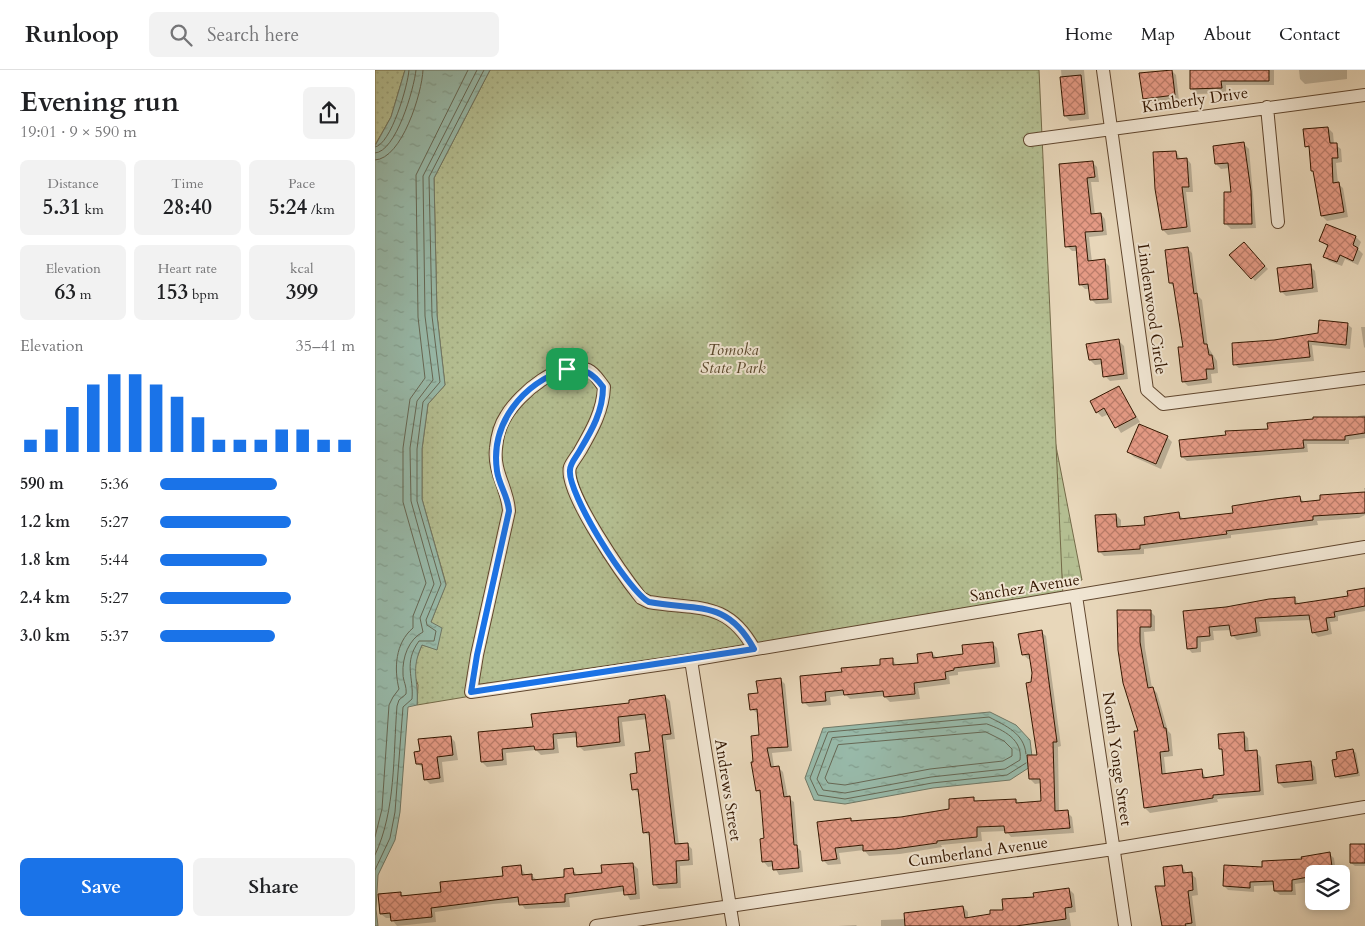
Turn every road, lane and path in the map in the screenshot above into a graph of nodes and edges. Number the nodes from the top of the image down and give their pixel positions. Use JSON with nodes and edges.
{"nodes":[{"id":1,"x":1103,"y":70,"type":"edge"},
{"id":2,"x":1365,"y":95,"type":"edge"},
{"id":3,"x":1267,"y":107,"type":"junction"},
{"id":4,"x":1111,"y":128,"type":"junction"},
{"id":5,"x":1030,"y":140,"type":"dead end"},
{"id":6,"x":1278,"y":222,"type":"dead end"},
{"id":7,"x":1365,"y":378,"type":"edge"},
{"id":8,"x":1365,"y":547,"type":"edge"},
{"id":9,"x":1076,"y":596,"type":"junction"},
{"id":10,"x":754,"y":649,"type":"junction"},
{"id":11,"x":691,"y":660,"type":"junction"},
{"id":12,"x":1365,"y":807,"type":"edge"},
{"id":13,"x":1113,"y":849,"type":"junction"},
{"id":14,"x":729,"y":905,"type":"junction"},
{"id":15,"x":596,"y":926,"type":"edge"},
{"id":16,"x":733,"y":926,"type":"edge"},
{"id":17,"x":1125,"y":926,"type":"edge"}],
"edges":[{"from":1,"to":4,"type":"street","name":"Lindenwood Circle"},
{"from":2,"to":3,"type":"street","name":"Kimberly Drive"},
{"from":3,"to":4,"type":"street","name":"Kimberly Drive"},
{"from":3,"to":6,"type":"street"},
{"from":4,"to":5,"type":"street","name":"Kimberly Drive"},
{"from":4,"to":7,"type":"street","name":"Lindenwood Circle"},
{"from":8,"to":9,"type":"street","name":"Sanchez Avenue"},
{"from":9,"to":10,"type":"street","name":"Sanchez Avenue"},
{"from":9,"to":13,"type":"street","name":"North Yonge Street"},
{"from":10,"to":11,"type":"street","name":"Sanchez Avenue"},
{"from":10,"to":11,"type":"street","name":"Sanchez Avenue"},
{"from":11,"to":14,"type":"street","name":"Andrews Street"},
{"from":12,"to":13,"type":"street","name":"Cumberland Avenue"},
{"from":13,"to":14,"type":"street","name":"Cumberland Avenue"},
{"from":13,"to":17,"type":"street","name":"North Yonge Street"},
{"from":14,"to":15,"type":"street","name":"Cumberland Avenue"},
{"from":14,"to":16,"type":"street","name":"Andrews Street"}]}
